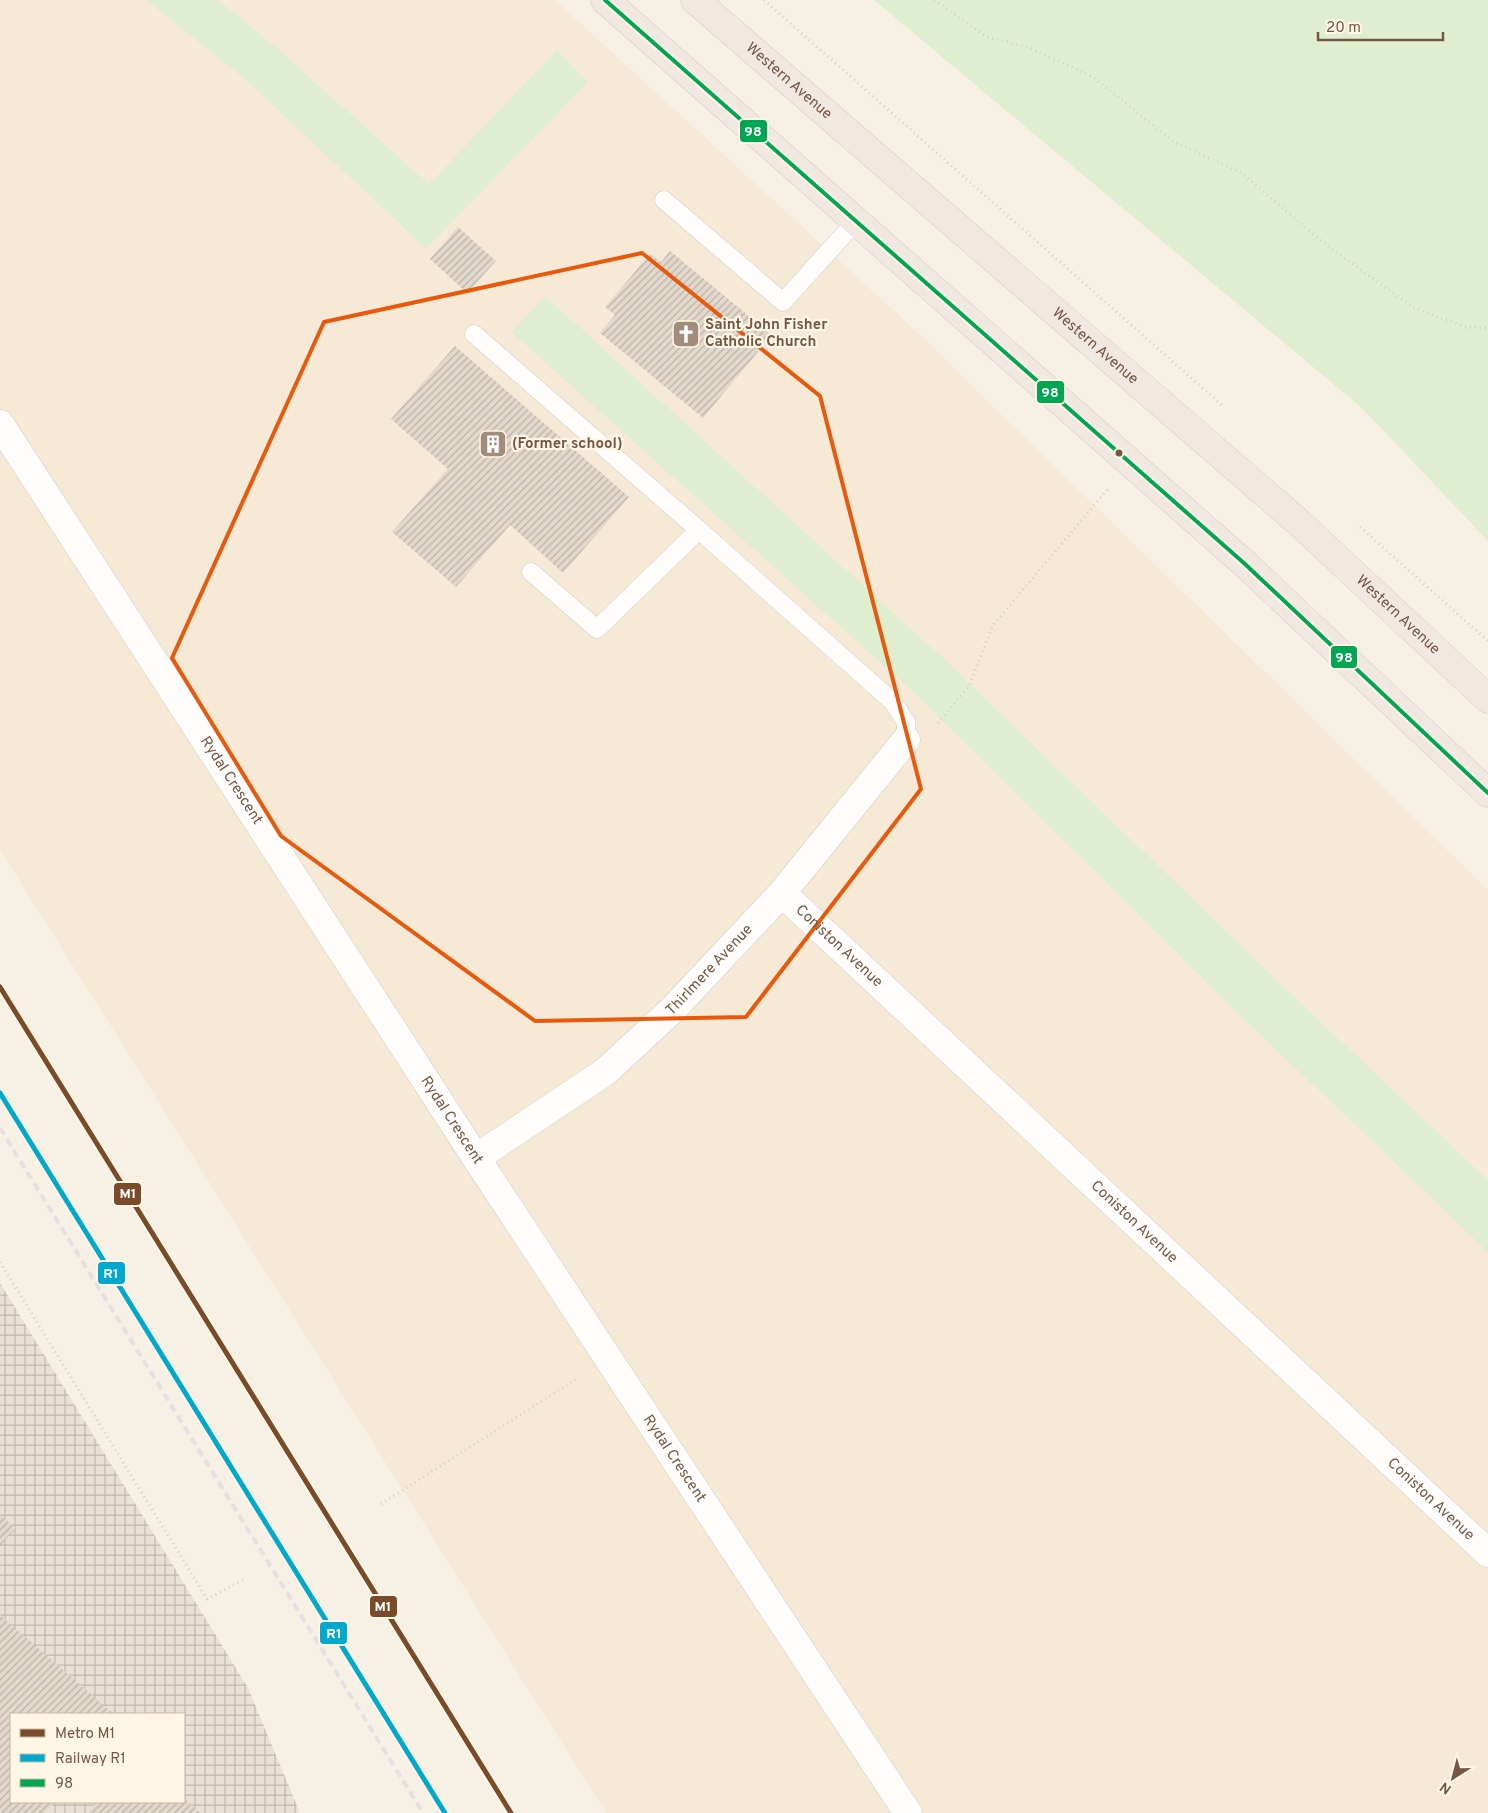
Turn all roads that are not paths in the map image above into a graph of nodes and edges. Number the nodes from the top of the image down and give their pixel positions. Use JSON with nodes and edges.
{"nodes":[{"id":1,"x":605,"y":0,"type":"edge"},
{"id":2,"x":695,"y":0,"type":"edge"},
{"id":3,"x":664,"y":200,"type":"dead end"},
{"id":4,"x":856,"y":221,"type":"junction"},
{"id":5,"x":474,"y":334,"type":"dead end"},
{"id":6,"x":0,"y":424,"type":"edge"},
{"id":7,"x":699,"y":530,"type":"junction"},
{"id":8,"x":532,"y":572,"type":"dead end"},
{"id":9,"x":1488,"y":699,"type":"edge"},
{"id":10,"x":906,"y":740,"type":"joint"},
{"id":11,"x":1488,"y":793,"type":"edge"},
{"id":12,"x":782,"y":893,"type":"junction"},
{"id":13,"x":476,"y":1158,"type":"junction"},
{"id":14,"x":1488,"y":1553,"type":"edge"},
{"id":15,"x":908,"y":1813,"type":"edge"}],
"edges":[{"from":1,"to":4,"type":"highway"},
{"from":2,"to":9,"type":"highway","name":"Western Avenue"},
{"from":3,"to":4,"type":"lane"},
{"from":4,"to":11,"type":"highway"},
{"from":5,"to":7,"type":"lane"},
{"from":6,"to":13,"type":"street","name":"Rydal Crescent"},
{"from":7,"to":8,"type":"lane"},
{"from":7,"to":10,"type":"lane"},
{"from":10,"to":12,"type":"street","name":"Thirlmere Avenue"},
{"from":12,"to":13,"type":"street","name":"Thirlmere Avenue"},
{"from":12,"to":14,"type":"street","name":"Coniston Avenue"},
{"from":13,"to":15,"type":"street","name":"Rydal Crescent"}]}
